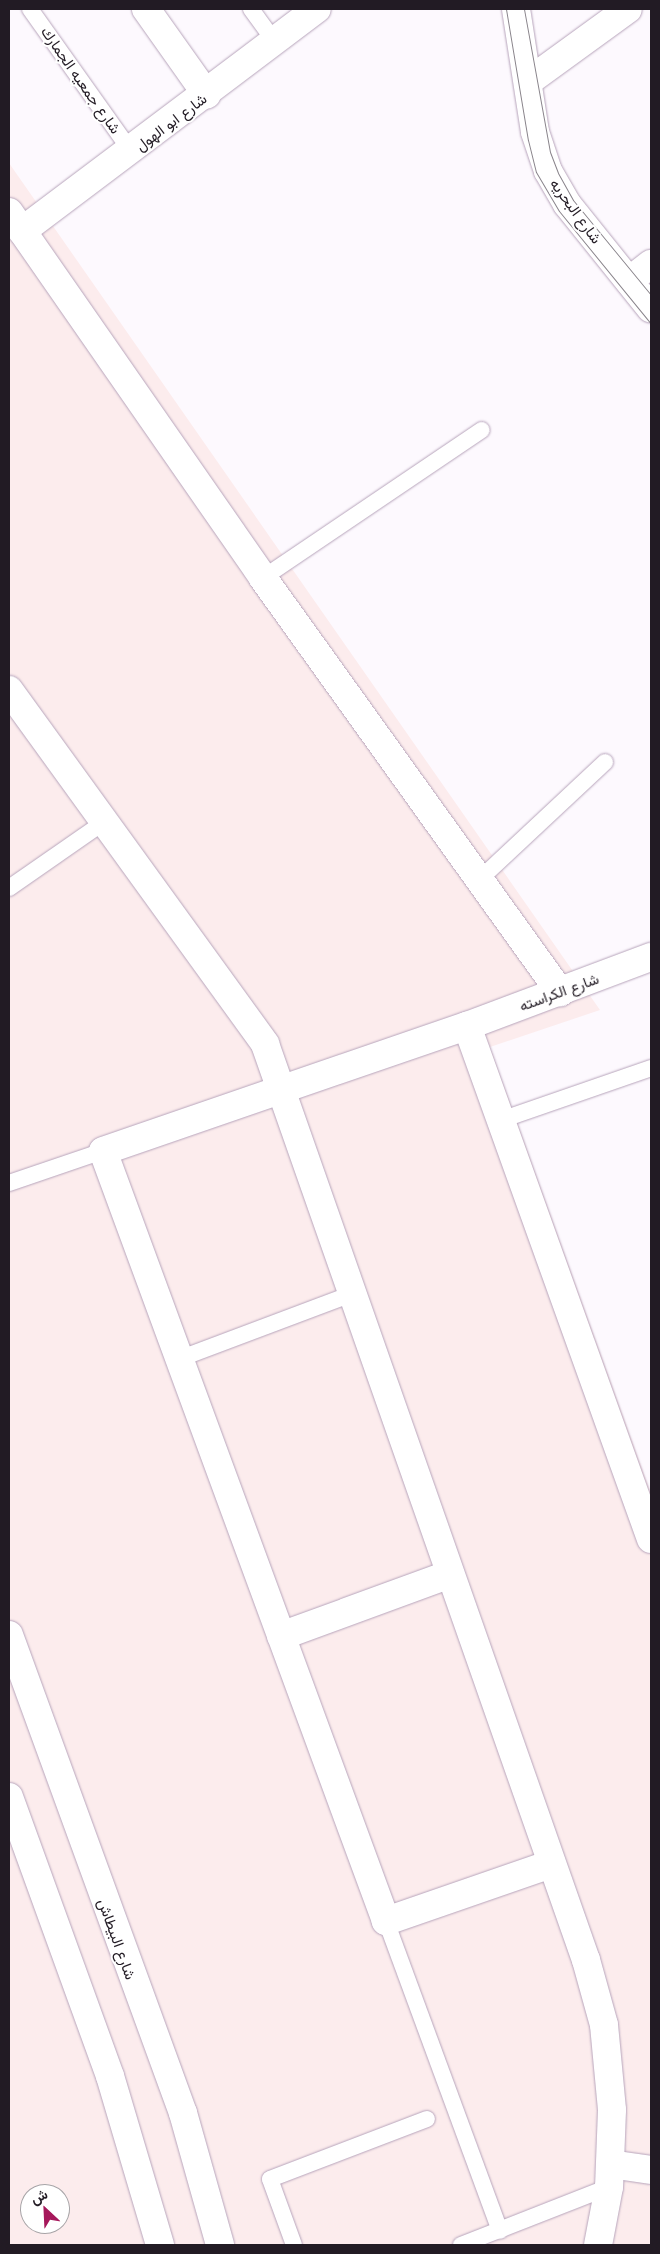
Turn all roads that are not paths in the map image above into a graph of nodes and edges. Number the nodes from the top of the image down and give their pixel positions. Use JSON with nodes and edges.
{"nodes":[{"id":1,"x":30,"y":9,"type":"edge"},
{"id":2,"x":146,"y":9,"type":"edge"},
{"id":3,"x":251,"y":9,"type":"edge"},
{"id":4,"x":317,"y":9,"type":"edge"},
{"id":5,"x":516,"y":9,"type":"edge"},
{"id":6,"x":628,"y":9,"type":"edge"},
{"id":7,"x":275,"y":42,"type":"junction"},
{"id":8,"x":529,"y":81,"type":"junction"},
{"id":9,"x":207,"y":95,"type":"junction"},
{"id":10,"x":131,"y":151,"type":"junction"},
{"id":11,"x":15,"y":221,"type":"edge"},
{"id":12,"x":651,"y":264,"type":"edge"},
{"id":13,"x":629,"y":281,"type":"junction"},
{"id":14,"x":651,"y":309,"type":"edge"},
{"id":15,"x":482,"y":430,"type":"dead end"},
{"id":16,"x":263,"y":578,"type":"junction"},
{"id":17,"x":9,"y":690,"type":"edge"},
{"id":18,"x":604,"y":762,"type":"dead end"},
{"id":19,"x":104,"y":822,"type":"junction"},
{"id":20,"x":478,"y":881,"type":"junction"},
{"id":21,"x":9,"y":888,"type":"edge"},
{"id":22,"x":651,"y":957,"type":"edge"},
{"id":23,"x":560,"y":992,"type":"junction"},
{"id":24,"x":467,"y":1026,"type":"junction"},
{"id":25,"x":651,"y":1068,"type":"edge"},
{"id":26,"x":281,"y":1090,"type":"junction"},
{"id":27,"x":501,"y":1120,"type":"junction"},
{"id":28,"x":103,"y":1151,"type":"junction"},
{"id":29,"x":9,"y":1183,"type":"edge"},
{"id":30,"x":352,"y":1294,"type":"junction"},
{"id":31,"x":179,"y":1358,"type":"junction"},
{"id":32,"x":651,"y":1539,"type":"edge"},
{"id":33,"x":450,"y":1574,"type":"junction"},
{"id":34,"x":9,"y":1635,"type":"edge"},
{"id":35,"x":281,"y":1636,"type":"junction"},
{"id":36,"x":9,"y":1798,"type":"edge"},
{"id":37,"x":551,"y":1864,"type":"junction"},
{"id":38,"x":386,"y":1921,"type":"junction"},
{"id":39,"x":427,"y":2120,"type":"dead end"},
{"id":40,"x":651,"y":2170,"type":"edge"},
{"id":41,"x":609,"y":2176,"type":"junction"},
{"id":42,"x":500,"y":2231,"type":"junction"},
{"id":43,"x":160,"y":2245,"type":"edge"},
{"id":44,"x":220,"y":2245,"type":"edge"},
{"id":45,"x":294,"y":2245,"type":"edge"},
{"id":46,"x":461,"y":2245,"type":"edge"},
{"id":47,"x":598,"y":2245,"type":"edge"}],
"edges":[{"from":1,"to":10,"type":"lane","name":"شارع جمعيه الجمارك"},
{"from":2,"to":9,"type":"street"},
{"from":3,"to":7,"type":"lane"},
{"from":4,"to":7,"type":"street","name":"شارع ابو الهول"},
{"from":5,"to":8,"type":"street","name":"شارع البحريه"},
{"from":6,"to":8,"type":"street"},
{"from":7,"to":9,"type":"street","name":"شارع ابو الهول"},
{"from":8,"to":13,"type":"street","name":"شارع البحريه"},
{"from":9,"to":10,"type":"street","name":"شارع ابو الهول"},
{"from":10,"to":11,"type":"street","name":"شارع ابو الهول"},
{"from":11,"to":16,"type":"street"},
{"from":12,"to":13,"type":"street"},
{"from":13,"to":14,"type":"street","name":"شارع البحريه"},
{"from":15,"to":16,"type":"lane"},
{"from":16,"to":20,"type":"street"},
{"from":17,"to":19,"type":"street"},
{"from":18,"to":20,"type":"lane"},
{"from":19,"to":21,"type":"lane"},
{"from":19,"to":26,"type":"street"},
{"from":20,"to":23,"type":"street"},
{"from":22,"to":23,"type":"street","name":"شارع الكراسته"},
{"from":23,"to":24,"type":"street","name":"شارع الكراسته"},
{"from":24,"to":26,"type":"street","name":"شارع الكراسته"},
{"from":24,"to":27,"type":"street"},
{"from":25,"to":27,"type":"lane"},
{"from":26,"to":28,"type":"street","name":"شارع الكراسته"},
{"from":26,"to":30,"type":"street"},
{"from":27,"to":32,"type":"street"},
{"from":28,"to":29,"type":"lane"},
{"from":28,"to":31,"type":"street"},
{"from":30,"to":31,"type":"lane"},
{"from":30,"to":33,"type":"street"},
{"from":31,"to":35,"type":"street"},
{"from":33,"to":35,"type":"street"},
{"from":33,"to":37,"type":"street"},
{"from":34,"to":44,"type":"street","name":"شارع البيطاش"},
{"from":35,"to":38,"type":"street"},
{"from":36,"to":43,"type":"street"},
{"from":37,"to":38,"type":"street"},
{"from":37,"to":41,"type":"street"},
{"from":38,"to":42,"type":"lane"},
{"from":39,"to":45,"type":"lane"},
{"from":40,"to":41,"type":"street"},
{"from":41,"to":42,"type":"lane"},
{"from":41,"to":47,"type":"street"},
{"from":42,"to":46,"type":"lane"}]}
